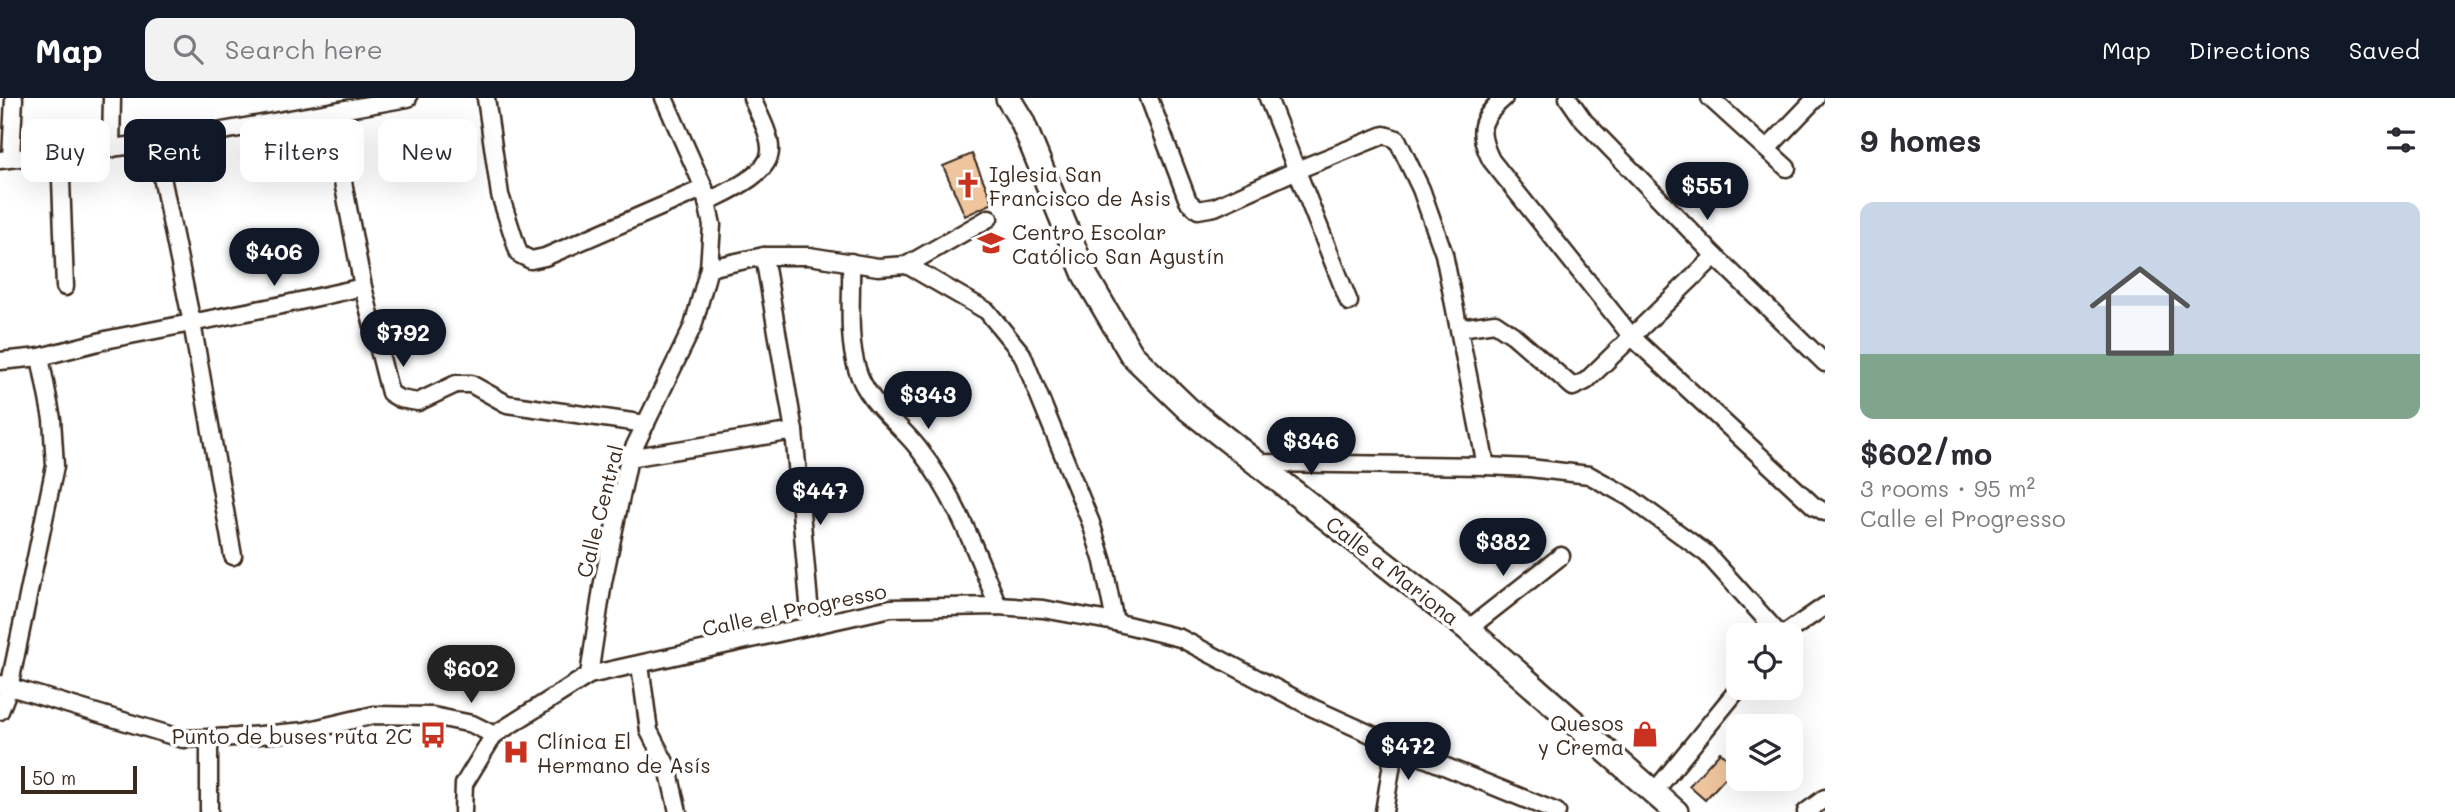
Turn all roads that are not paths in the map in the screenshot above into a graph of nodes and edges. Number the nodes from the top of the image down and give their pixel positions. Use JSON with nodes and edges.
{"nodes":[{"id":1,"x":14,"y":98,"type":"edge"},
{"id":2,"x":112,"y":98,"type":"edge"},
{"id":3,"x":408,"y":98,"type":"edge"},
{"id":4,"x":486,"y":98,"type":"edge"},
{"id":5,"x":664,"y":98,"type":"edge"},
{"id":6,"x":752,"y":98,"type":"edge"},
{"id":7,"x":1008,"y":98,"type":"edge"},
{"id":8,"x":1149,"y":98,"type":"edge"},
{"id":9,"x":1268,"y":98,"type":"edge"},
{"id":10,"x":1504,"y":98,"type":"edge"},
{"id":11,"x":1568,"y":98,"type":"edge"},
{"id":12,"x":1710,"y":98,"type":"edge"},
{"id":13,"x":1816,"y":98,"type":"edge"},
{"id":14,"x":330,"y":113,"type":"junction"},
{"id":15,"x":226,"y":131,"type":"edge"},
{"id":16,"x":124,"y":148,"type":"edge"},
{"id":17,"x":111,"y":149,"type":"joint"},
{"id":18,"x":1767,"y":149,"type":"junction"},
{"id":19,"x":6,"y":159,"type":"edge"},
{"id":20,"x":1787,"y":168,"type":"dead end"},
{"id":21,"x":1297,"y":170,"type":"junction"},
{"id":22,"x":61,"y":182,"type":"edge"},
{"id":23,"x":163,"y":182,"type":"edge"},
{"id":24,"x":705,"y":195,"type":"junction"},
{"id":25,"x":989,"y":218,"type":"dead end"},
{"id":26,"x":764,"y":256,"type":"junction"},
{"id":27,"x":1715,"y":256,"type":"junction"},
{"id":28,"x":851,"y":262,"type":"junction"},
{"id":29,"x":907,"y":265,"type":"junction"},
{"id":30,"x":709,"y":268,"type":"junction"},
{"id":31,"x":65,"y":287,"type":"dead end"},
{"id":32,"x":363,"y":287,"type":"junction"},
{"id":33,"x":1349,"y":302,"type":"dead end"},
{"id":34,"x":192,"y":323,"type":"junction"},
{"id":35,"x":1460,"y":328,"type":"junction"},
{"id":36,"x":1632,"y":337,"type":"junction"},
{"id":37,"x":40,"y":357,"type":"junction"},
{"id":38,"x":0,"y":361,"type":"edge"},
{"id":39,"x":1825,"y":363,"type":"edge"},
{"id":40,"x":646,"y":424,"type":"junction"},
{"id":41,"x":794,"y":431,"type":"junction"},
{"id":42,"x":629,"y":458,"type":"junction"},
{"id":43,"x":1258,"y":463,"type":"junction"},
{"id":44,"x":1486,"y":466,"type":"junction"},
{"id":45,"x":1825,"y":512,"type":"edge"},
{"id":46,"x":233,"y":556,"type":"dead end"},
{"id":47,"x":1561,"y":556,"type":"dead end"},
{"id":48,"x":998,"y":606,"type":"junction"},
{"id":49,"x":1825,"y":606,"type":"edge"},
{"id":50,"x":1115,"y":622,"type":"junction"},
{"id":51,"x":1771,"y":623,"type":"edge"},
{"id":52,"x":1800,"y":623,"type":"edge"},
{"id":53,"x":811,"y":626,"type":"junction"},
{"id":54,"x":1468,"y":629,"type":"junction"},
{"id":55,"x":640,"y":665,"type":"junction"},
{"id":56,"x":589,"y":675,"type":"junction"},
{"id":57,"x":4,"y":686,"type":"edge"},
{"id":58,"x":1729,"y":700,"type":"edge"},
{"id":59,"x":0,"y":711,"type":"edge"},
{"id":60,"x":494,"y":735,"type":"junction"},
{"id":61,"x":209,"y":738,"type":"junction"},
{"id":62,"x":1395,"y":746,"type":"junction"},
{"id":63,"x":1654,"y":792,"type":"junction"},
{"id":64,"x":1825,"y":798,"type":"edge"},
{"id":65,"x":209,"y":812,"type":"edge"},
{"id":66,"x":463,"y":812,"type":"edge"},
{"id":67,"x":678,"y":812,"type":"edge"},
{"id":68,"x":1384,"y":812,"type":"edge"},
{"id":69,"x":1557,"y":812,"type":"edge"},
{"id":70,"x":1676,"y":812,"type":"edge"},
{"id":71,"x":1806,"y":812,"type":"edge"}],
"edges":[{"from":1,"to":19,"type":"street"},
{"from":2,"to":17,"type":"street"},
{"from":3,"to":14,"type":"street"},
{"from":4,"to":24,"type":"street"},
{"from":5,"to":24,"type":"street","name":"Calle Central"},
{"from":6,"to":24,"type":"street"},
{"from":7,"to":43,"type":"main road","name":"Calle a Mariona"},
{"from":8,"to":21,"type":"street"},
{"from":9,"to":21,"type":"street"},
{"from":10,"to":36,"type":"street"},
{"from":11,"to":27,"type":"street"},
{"from":12,"to":18,"type":"street"},
{"from":13,"to":18,"type":"street"},
{"from":14,"to":15,"type":"street"},
{"from":14,"to":32,"type":"street"},
{"from":16,"to":17,"type":"street"},
{"from":18,"to":20,"type":"street"},
{"from":21,"to":33,"type":"street"},
{"from":21,"to":35,"type":"street"},
{"from":22,"to":31,"type":"street"},
{"from":23,"to":34,"type":"street"},
{"from":24,"to":30,"type":"street","name":"Calle Central"},
{"from":25,"to":29,"type":"street"},
{"from":26,"to":28,"type":"street"},
{"from":26,"to":30,"type":"street"},
{"from":26,"to":41,"type":"street"},
{"from":27,"to":36,"type":"street"},
{"from":27,"to":39,"type":"street"},
{"from":28,"to":29,"type":"street"},
{"from":28,"to":48,"type":"street"},
{"from":29,"to":50,"type":"street"},
{"from":30,"to":40,"type":"street","name":"Calle Central"},
{"from":32,"to":34,"type":"street"},
{"from":32,"to":40,"type":"street"},
{"from":34,"to":37,"type":"street"},
{"from":34,"to":46,"type":"street"},
{"from":35,"to":36,"type":"street"},
{"from":35,"to":44,"type":"street"},
{"from":36,"to":45,"type":"street"},
{"from":37,"to":38,"type":"street"},
{"from":37,"to":57,"type":"street"},
{"from":40,"to":42,"type":"street","name":"Calle Central"},
{"from":41,"to":42,"type":"street"},
{"from":41,"to":53,"type":"street"},
{"from":42,"to":56,"type":"street","name":"Calle Central"},
{"from":43,"to":44,"type":"street"},
{"from":43,"to":54,"type":"main road","name":"Calle a Mariona"},
{"from":44,"to":51,"type":"street"},
{"from":47,"to":54,"type":"street"},
{"from":48,"to":50,"type":"street","name":"Calle el Progresso"},
{"from":48,"to":53,"type":"street","name":"Calle el Progresso"},
{"from":49,"to":52,"type":"street"},
{"from":50,"to":62,"type":"street","name":"Calle el Progresso"},
{"from":53,"to":55,"type":"street","name":"Calle el Progresso"},
{"from":54,"to":63,"type":"main road","name":"Calle a Mariona"},
{"from":55,"to":56,"type":"street","name":"Calle el Progresso"},
{"from":55,"to":67,"type":"street"},
{"from":56,"to":60,"type":"street"},
{"from":57,"to":59,"type":"street"},
{"from":57,"to":61,"type":"street"},
{"from":58,"to":63,"type":"street"},
{"from":60,"to":61,"type":"street"},
{"from":60,"to":66,"type":"street"},
{"from":61,"to":65,"type":"street"},
{"from":62,"to":68,"type":"street"},
{"from":62,"to":69,"type":"street","name":"Calle el Progresso"},
{"from":63,"to":70,"type":"main road","name":"Calle a Mariona"},
{"from":64,"to":71,"type":"street"}]}
